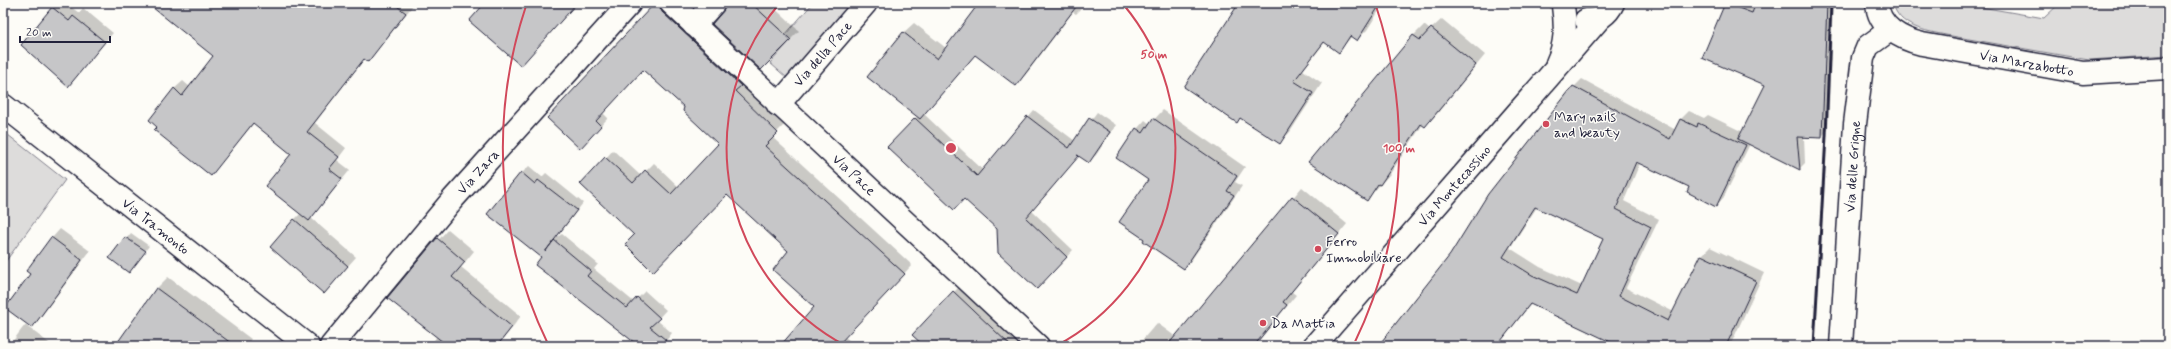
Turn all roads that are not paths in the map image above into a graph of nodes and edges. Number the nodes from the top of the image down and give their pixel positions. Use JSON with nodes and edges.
{"nodes":[{"id":1,"x":630,"y":3,"type":"edge"},
{"id":2,"x":671,"y":3,"type":"edge"},
{"id":3,"x":714,"y":3,"type":"edge"},
{"id":4,"x":866,"y":3,"type":"edge"},
{"id":5,"x":1877,"y":3,"type":"edge"},
{"id":6,"x":1562,"y":4,"type":"edge"},
{"id":7,"x":1610,"y":7,"type":"edge"},
{"id":8,"x":694,"y":25,"type":"junction"},
{"id":9,"x":1890,"y":30,"type":"junction"},
{"id":10,"x":2168,"y":68,"type":"edge"},
{"id":11,"x":1547,"y":79,"type":"junction"},
{"id":12,"x":3,"y":105,"type":"edge"},
{"id":13,"x":778,"y":105,"type":"junction"},
{"id":14,"x":308,"y":346,"type":"edge"},
{"id":15,"x":331,"y":346,"type":"edge"},
{"id":16,"x":1038,"y":346,"type":"edge"},
{"id":17,"x":1314,"y":346,"type":"edge"},
{"id":18,"x":1841,"y":346,"type":"edge"}],
"edges":[{"from":1,"to":15,"type":"street","name":"Via Zara"},
{"from":2,"to":8,"type":"street","name":"Via Pace"},
{"from":3,"to":8,"type":"street"},
{"from":4,"to":13,"type":"street","name":"Via della Pace"},
{"from":5,"to":9,"type":"street"},
{"from":6,"to":7,"type":"street"},
{"from":6,"to":11,"type":"street","name":"Via Montecassino"},
{"from":7,"to":11,"type":"street","name":"Via Montecassino"},
{"from":8,"to":13,"type":"street","name":"Via Pace"},
{"from":9,"to":10,"type":"street","name":"Via Marzabotto"},
{"from":9,"to":18,"type":"street","name":"Via delle Grigne"},
{"from":11,"to":17,"type":"street","name":"Via Montecassino"},
{"from":12,"to":14,"type":"street","name":"Via Tramonto"},
{"from":13,"to":16,"type":"street","name":"Via Pace"}]}
